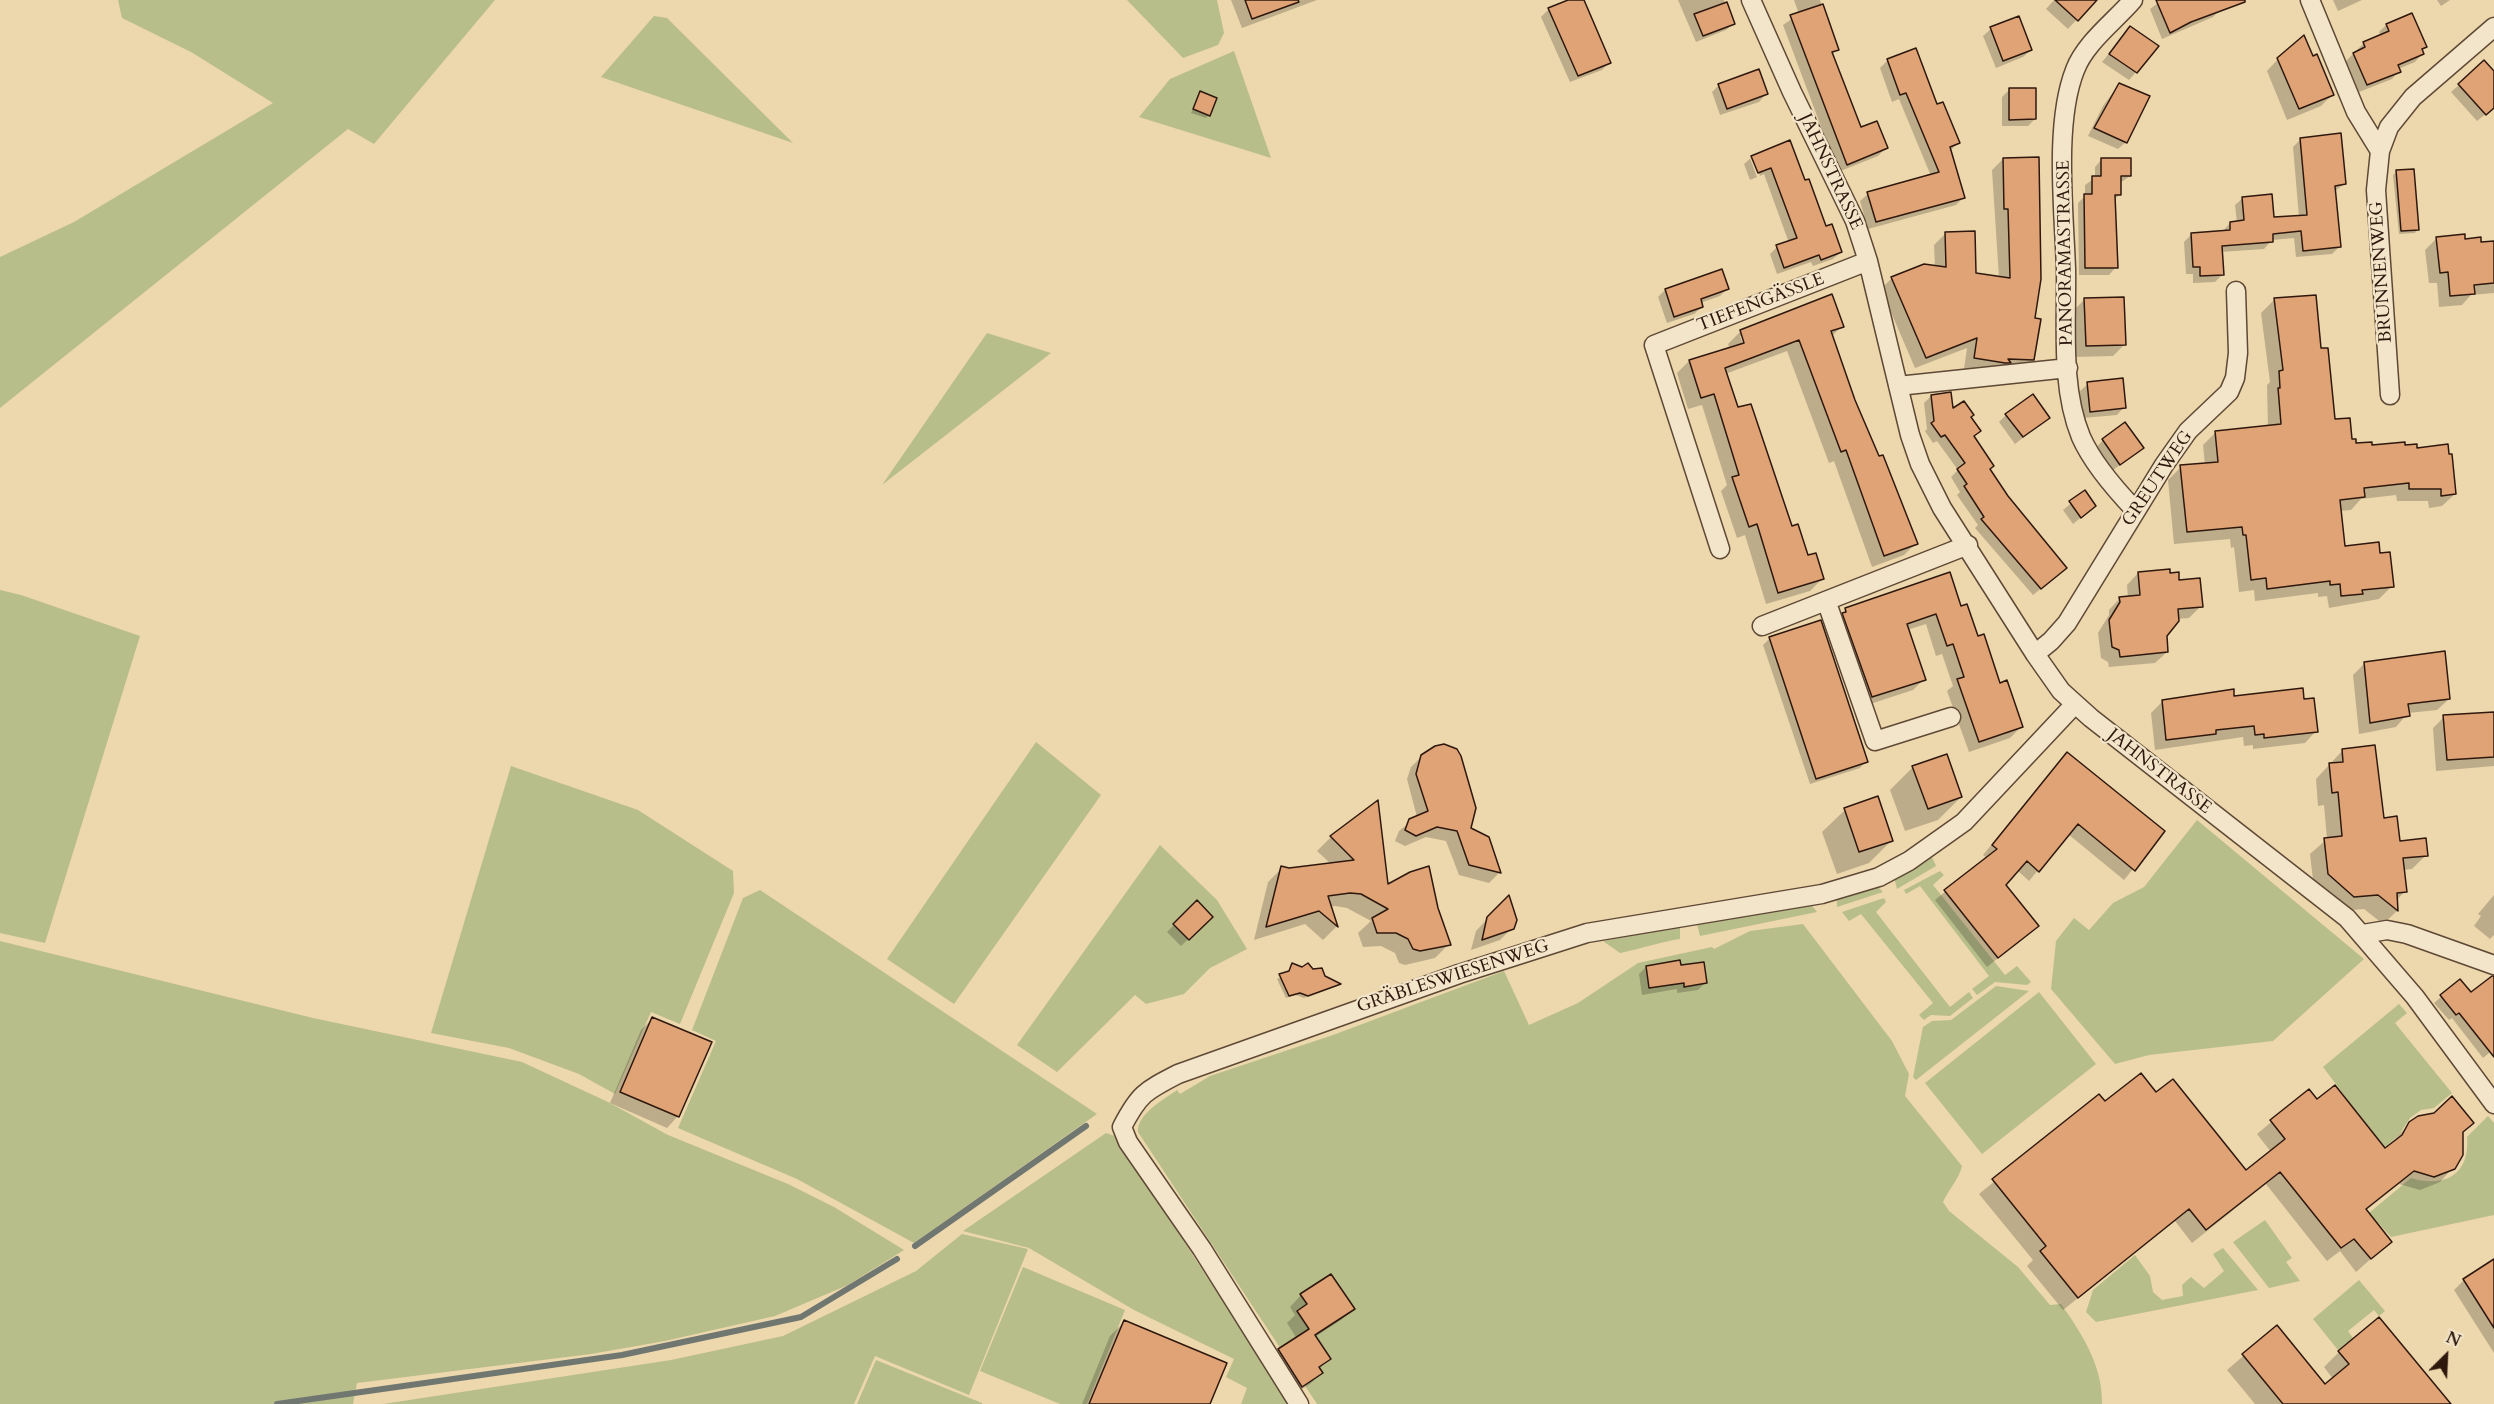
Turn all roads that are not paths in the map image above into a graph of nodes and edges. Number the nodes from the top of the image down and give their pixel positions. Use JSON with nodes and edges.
{"nodes":[{"id":1,"x":1751,"y":0,"type":"edge"},
{"id":2,"x":2133,"y":0,"type":"edge"},
{"id":3,"x":2310,"y":0,"type":"edge"},
{"id":4,"x":2494,"y":27,"type":"edge"},
{"id":5,"x":2380,"y":151,"type":"junction"},
{"id":6,"x":1868,"y":261,"type":"junction"},
{"id":7,"x":2236,"y":291,"type":"dead end"},
{"id":8,"x":2068,"y":368,"type":"junction"},
{"id":9,"x":1898,"y":386,"type":"junction"},
{"id":10,"x":2390,"y":394,"type":"dead end"},
{"id":11,"x":2135,"y":510,"type":"junction"},
{"id":12,"x":1968,"y":545,"type":"junction"},
{"id":13,"x":1720,"y":549,"type":"dead end"},
{"id":14,"x":1827,"y":603,"type":"junction"},
{"id":15,"x":1762,"y":626,"type":"dead end"},
{"id":16,"x":2035,"y":654,"type":"junction"},
{"id":17,"x":2075,"y":704,"type":"junction"},
{"id":18,"x":1951,"y":717,"type":"dead end"},
{"id":19,"x":2363,"y":934,"type":"junction"},
{"id":20,"x":2494,"y":965,"type":"edge"},
{"id":21,"x":2494,"y":1104,"type":"edge"},
{"id":22,"x":1299,"y":1404,"type":"edge"}],
"edges":[{"from":1,"to":6,"type":"street","name":"JAHNSTRASSE"},
{"from":2,"to":8,"type":"street","name":"PANORAMASTRASSE"},
{"from":3,"to":5,"type":"street"},
{"from":4,"to":5,"type":"street","name":"BRUNNENWEG"},
{"from":5,"to":10,"type":"street","name":"BRUNNENWEG"},
{"from":6,"to":9,"type":"street","name":"JAHNSTRASSE"},
{"from":6,"to":13,"type":"street","name":"TIEFENGÄSSLE"},
{"from":7,"to":11,"type":"street","name":"GREUTWEG"},
{"from":8,"to":9,"type":"street"},
{"from":8,"to":11,"type":"street","name":"PANORAMASTRASSE"},
{"from":9,"to":12,"type":"street","name":"JAHNSTRASSE"},
{"from":11,"to":16,"type":"street","name":"GREUTWEG"},
{"from":12,"to":14,"type":"street"},
{"from":12,"to":16,"type":"street","name":"JAHNSTRASSE"},
{"from":14,"to":15,"type":"street"},
{"from":14,"to":18,"type":"street"},
{"from":16,"to":17,"type":"street","name":"JAHNSTRASSE"},
{"from":17,"to":19,"type":"street","name":"JAHNSTRASSE"},
{"from":17,"to":22,"type":"street","name":"GRÄBLESWIESENWEG"},
{"from":19,"to":20,"type":"street"},
{"from":19,"to":21,"type":"street","name":"JAHNSTRASSE"}]}
